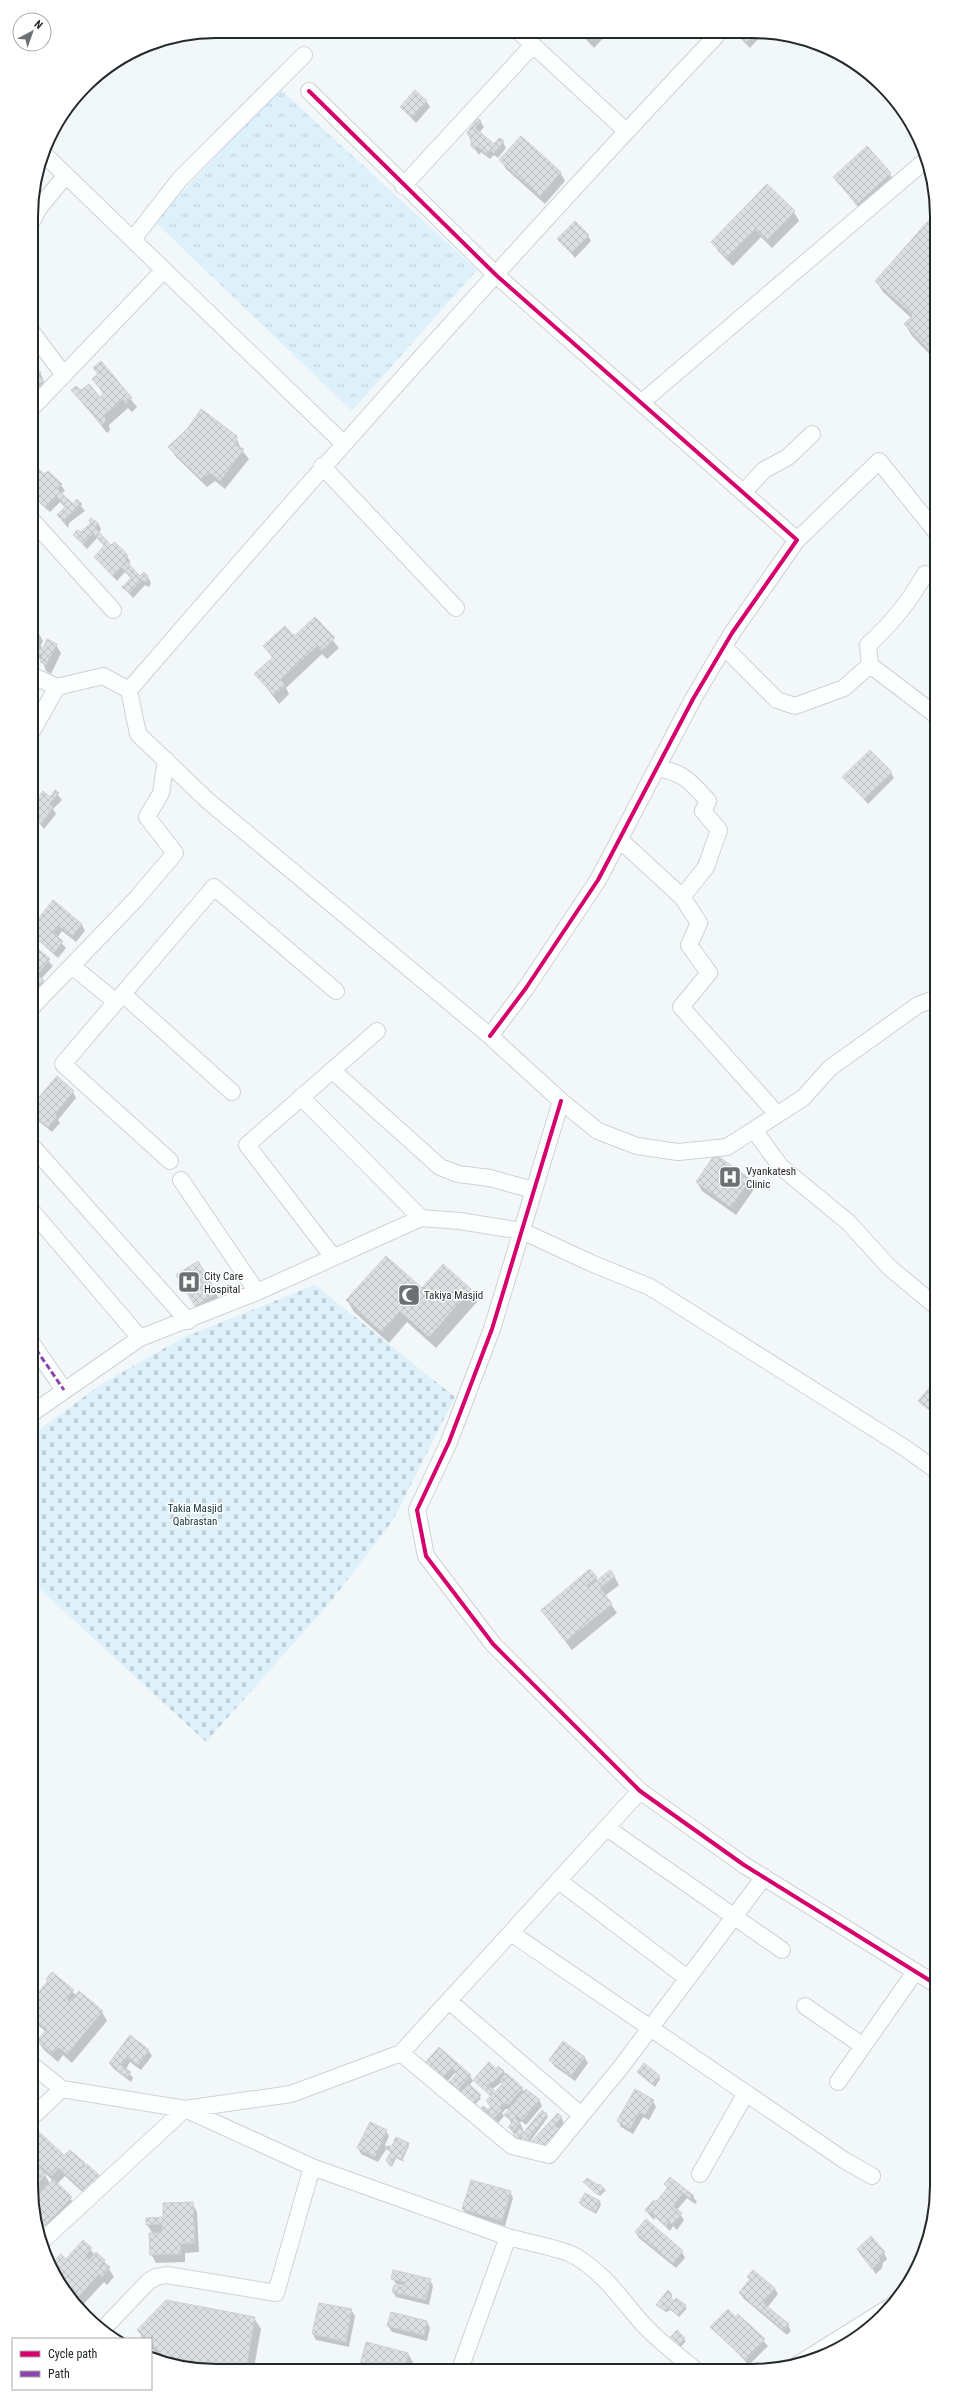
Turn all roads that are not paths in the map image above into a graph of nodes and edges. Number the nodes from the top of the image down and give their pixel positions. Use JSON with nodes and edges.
{"nodes":[{"id":1,"x":525,"y":38,"type":"edge"},
{"id":2,"x":714,"y":38,"type":"edge"},
{"id":3,"x":533,"y":45,"type":"junction"},
{"id":4,"x":304,"y":55,"type":"dead end"},
{"id":5,"x":309,"y":91,"type":"dead end"},
{"id":6,"x":626,"y":131,"type":"junction"},
{"id":7,"x":48,"y":157,"type":"edge"},
{"id":8,"x":922,"y":163,"type":"edge"},
{"id":9,"x":66,"y":175,"type":"junction"},
{"id":10,"x":403,"y":186,"type":"junction"},
{"id":11,"x":38,"y":211,"type":"edge"},
{"id":12,"x":133,"y":239,"type":"junction"},
{"id":13,"x":164,"y":270,"type":"junction"},
{"id":14,"x":496,"y":275,"type":"junction"},
{"id":15,"x":38,"y":340,"type":"edge"},
{"id":16,"x":64,"y":375,"type":"junction"},
{"id":17,"x":38,"y":402,"type":"edge"},
{"id":18,"x":642,"y":402,"type":"junction"},
{"id":19,"x":812,"y":434,"type":"dead end"},
{"id":20,"x":343,"y":443,"type":"junction"},
{"id":21,"x":322,"y":466,"type":"junction"},
{"id":22,"x":743,"y":493,"type":"junction"},
{"id":23,"x":930,"y":524,"type":"edge"},
{"id":24,"x":38,"y":527,"type":"edge"},
{"id":25,"x":797,"y":540,"type":"junction"},
{"id":26,"x":925,"y":574,"type":"dead end"},
{"id":27,"x":456,"y":608,"type":"dead end"},
{"id":28,"x":112,"y":610,"type":"dead end"},
{"id":29,"x":724,"y":647,"type":"junction"},
{"id":30,"x":870,"y":665,"type":"junction"},
{"id":31,"x":38,"y":678,"type":"edge"},
{"id":32,"x":57,"y":687,"type":"junction"},
{"id":33,"x":129,"y":690,"type":"junction"},
{"id":34,"x":930,"y":711,"type":"edge"},
{"id":35,"x":38,"y":720,"type":"edge"},
{"id":36,"x":166,"y":760,"type":"junction"},
{"id":37,"x":657,"y":768,"type":"junction"},
{"id":38,"x":620,"y":840,"type":"junction"},
{"id":39,"x":682,"y":897,"type":"junction"},
{"id":40,"x":72,"y":966,"type":"junction"},
{"id":41,"x":336,"y":991,"type":"dead end"},
{"id":42,"x":119,"y":998,"type":"junction"},
{"id":43,"x":38,"y":1001,"type":"edge"},
{"id":44,"x":930,"y":1001,"type":"edge"},
{"id":45,"x":377,"y":1031,"type":"dead end"},
{"id":46,"x":490,"y":1036,"type":"junction"},
{"id":47,"x":333,"y":1071,"type":"junction"},
{"id":48,"x":232,"y":1092,"type":"dead end"},
{"id":49,"x":301,"y":1097,"type":"junction"},
{"id":50,"x":561,"y":1100,"type":"junction"},
{"id":51,"x":778,"y":1114,"type":"junction"},
{"id":52,"x":754,"y":1130,"type":"junction"},
{"id":53,"x":38,"y":1153,"type":"edge"},
{"id":54,"x":170,"y":1160,"type":"dead end"},
{"id":55,"x":181,"y":1180,"type":"dead end"},
{"id":56,"x":533,"y":1190,"type":"junction"},
{"id":57,"x":38,"y":1218,"type":"edge"},
{"id":58,"x":421,"y":1218,"type":"junction"},
{"id":59,"x":522,"y":1230,"type":"junction"},
{"id":60,"x":333,"y":1257,"type":"junction"},
{"id":61,"x":257,"y":1292,"type":"junction"},
{"id":62,"x":930,"y":1301,"type":"edge"},
{"id":63,"x":188,"y":1321,"type":"junction"},
{"id":64,"x":140,"y":1338,"type":"junction"},
{"id":65,"x":38,"y":1352,"type":"edge"},
{"id":66,"x":64,"y":1390,"type":"junction"},
{"id":67,"x":38,"y":1409,"type":"edge"},
{"id":68,"x":930,"y":1466,"type":"edge"},
{"id":69,"x":640,"y":1791,"type":"junction"},
{"id":70,"x":607,"y":1828,"type":"junction"},
{"id":71,"x":764,"y":1877,"type":"junction"},
{"id":72,"x":559,"y":1881,"type":"junction"},
{"id":73,"x":734,"y":1917,"type":"junction"},
{"id":74,"x":511,"y":1933,"type":"junction"},
{"id":75,"x":782,"y":1950,"type":"dead end"},
{"id":76,"x":915,"y":1972,"type":"junction"},
{"id":77,"x":688,"y":1978,"type":"junction"},
{"id":78,"x":930,"y":1981,"type":"edge"},
{"id":79,"x":449,"y":2001,"type":"junction"},
{"id":80,"x":805,"y":2006,"type":"dead end"},
{"id":81,"x":650,"y":2028,"type":"junction"},
{"id":82,"x":863,"y":2046,"type":"junction"},
{"id":83,"x":401,"y":2053,"type":"junction"},
{"id":84,"x":38,"y":2070,"type":"edge"},
{"id":85,"x":838,"y":2082,"type":"dead end"},
{"id":86,"x":62,"y":2089,"type":"junction"},
{"id":87,"x":746,"y":2093,"type":"junction"},
{"id":88,"x":185,"y":2109,"type":"junction"},
{"id":89,"x":38,"y":2111,"type":"edge"},
{"id":90,"x":581,"y":2115,"type":"junction"},
{"id":91,"x":312,"y":2167,"type":"junction"},
{"id":92,"x":700,"y":2174,"type":"dead end"},
{"id":93,"x":872,"y":2176,"type":"dead end"},
{"id":94,"x":508,"y":2237,"type":"junction"},
{"id":95,"x":46,"y":2238,"type":"edge"},
{"id":96,"x":869,"y":2320,"type":"edge"},
{"id":97,"x":106,"y":2326,"type":"edge"},
{"id":98,"x":822,"y":2349,"type":"edge"},
{"id":99,"x":462,"y":2364,"type":"edge"},
{"id":100,"x":688,"y":2364,"type":"edge"}],
"edges":[{"from":1,"to":3,"type":"street"},
{"from":2,"to":6,"type":"street"},
{"from":3,"to":6,"type":"street"},
{"from":3,"to":10,"type":"street"},
{"from":4,"to":12,"type":"street"},
{"from":5,"to":10,"type":"street"},
{"from":6,"to":14,"type":"street"},
{"from":7,"to":9,"type":"street"},
{"from":8,"to":18,"type":"street"},
{"from":9,"to":11,"type":"street"},
{"from":9,"to":12,"type":"street"},
{"from":10,"to":14,"type":"street"},
{"from":12,"to":13,"type":"street"},
{"from":13,"to":16,"type":"street"},
{"from":13,"to":20,"type":"street"},
{"from":14,"to":18,"type":"street"},
{"from":14,"to":20,"type":"street"},
{"from":15,"to":16,"type":"street"},
{"from":16,"to":17,"type":"street"},
{"from":18,"to":22,"type":"street"},
{"from":19,"to":22,"type":"street"},
{"from":20,"to":21,"type":"street"},
{"from":21,"to":27,"type":"street"},
{"from":21,"to":33,"type":"street"},
{"from":22,"to":25,"type":"street"},
{"from":23,"to":25,"type":"street"},
{"from":24,"to":28,"type":"street"},
{"from":25,"to":29,"type":"street"},
{"from":26,"to":30,"type":"street"},
{"from":29,"to":30,"type":"street"},
{"from":29,"to":37,"type":"street"},
{"from":30,"to":34,"type":"street"},
{"from":31,"to":32,"type":"street"},
{"from":32,"to":33,"type":"street"},
{"from":32,"to":35,"type":"street"},
{"from":33,"to":36,"type":"street"},
{"from":36,"to":40,"type":"street"},
{"from":36,"to":46,"type":"street"},
{"from":37,"to":38,"type":"street"},
{"from":37,"to":39,"type":"street"},
{"from":38,"to":39,"type":"street"},
{"from":38,"to":46,"type":"street"},
{"from":39,"to":51,"type":"street"},
{"from":40,"to":42,"type":"street"},
{"from":40,"to":43,"type":"street"},
{"from":41,"to":42,"type":"street"},
{"from":42,"to":48,"type":"street"},
{"from":42,"to":54,"type":"street"},
{"from":44,"to":51,"type":"street"},
{"from":45,"to":47,"type":"street"},
{"from":46,"to":50,"type":"street"},
{"from":47,"to":49,"type":"street"},
{"from":47,"to":56,"type":"street"},
{"from":49,"to":58,"type":"street"},
{"from":49,"to":60,"type":"street"},
{"from":50,"to":52,"type":"street"},
{"from":50,"to":56,"type":"street"},
{"from":51,"to":52,"type":"street"},
{"from":52,"to":62,"type":"street"},
{"from":53,"to":63,"type":"street"},
{"from":55,"to":61,"type":"street"},
{"from":56,"to":59,"type":"street"},
{"from":57,"to":64,"type":"street"},
{"from":58,"to":59,"type":"street"},
{"from":58,"to":60,"type":"street"},
{"from":59,"to":68,"type":"street"},
{"from":59,"to":69,"type":"street"},
{"from":60,"to":61,"type":"street"},
{"from":61,"to":63,"type":"street"},
{"from":63,"to":64,"type":"street"},
{"from":64,"to":66,"type":"street"},
{"from":65,"to":66,"type":"street"},
{"from":66,"to":67,"type":"street"},
{"from":69,"to":70,"type":"street"},
{"from":69,"to":71,"type":"street"},
{"from":70,"to":72,"type":"street"},
{"from":70,"to":73,"type":"street"},
{"from":71,"to":73,"type":"street"},
{"from":71,"to":76,"type":"street"},
{"from":72,"to":74,"type":"street"},
{"from":72,"to":77,"type":"street"},
{"from":73,"to":75,"type":"street"},
{"from":73,"to":77,"type":"street"},
{"from":74,"to":79,"type":"street"},
{"from":74,"to":81,"type":"street"},
{"from":76,"to":78,"type":"street"},
{"from":76,"to":82,"type":"street"},
{"from":77,"to":81,"type":"street"},
{"from":79,"to":83,"type":"street"},
{"from":79,"to":90,"type":"street"},
{"from":80,"to":82,"type":"street"},
{"from":81,"to":87,"type":"street"},
{"from":81,"to":90,"type":"street"},
{"from":82,"to":85,"type":"street"},
{"from":83,"to":88,"type":"street"},
{"from":83,"to":90,"type":"street"},
{"from":84,"to":86,"type":"street"},
{"from":86,"to":88,"type":"street"},
{"from":86,"to":89,"type":"street"},
{"from":87,"to":92,"type":"street"},
{"from":87,"to":93,"type":"street"},
{"from":88,"to":91,"type":"street"},
{"from":88,"to":95,"type":"street"},
{"from":91,"to":94,"type":"street"},
{"from":91,"to":97,"type":"street"},
{"from":94,"to":99,"type":"street"},
{"from":94,"to":100,"type":"street"},
{"from":96,"to":98,"type":"street"}]}
